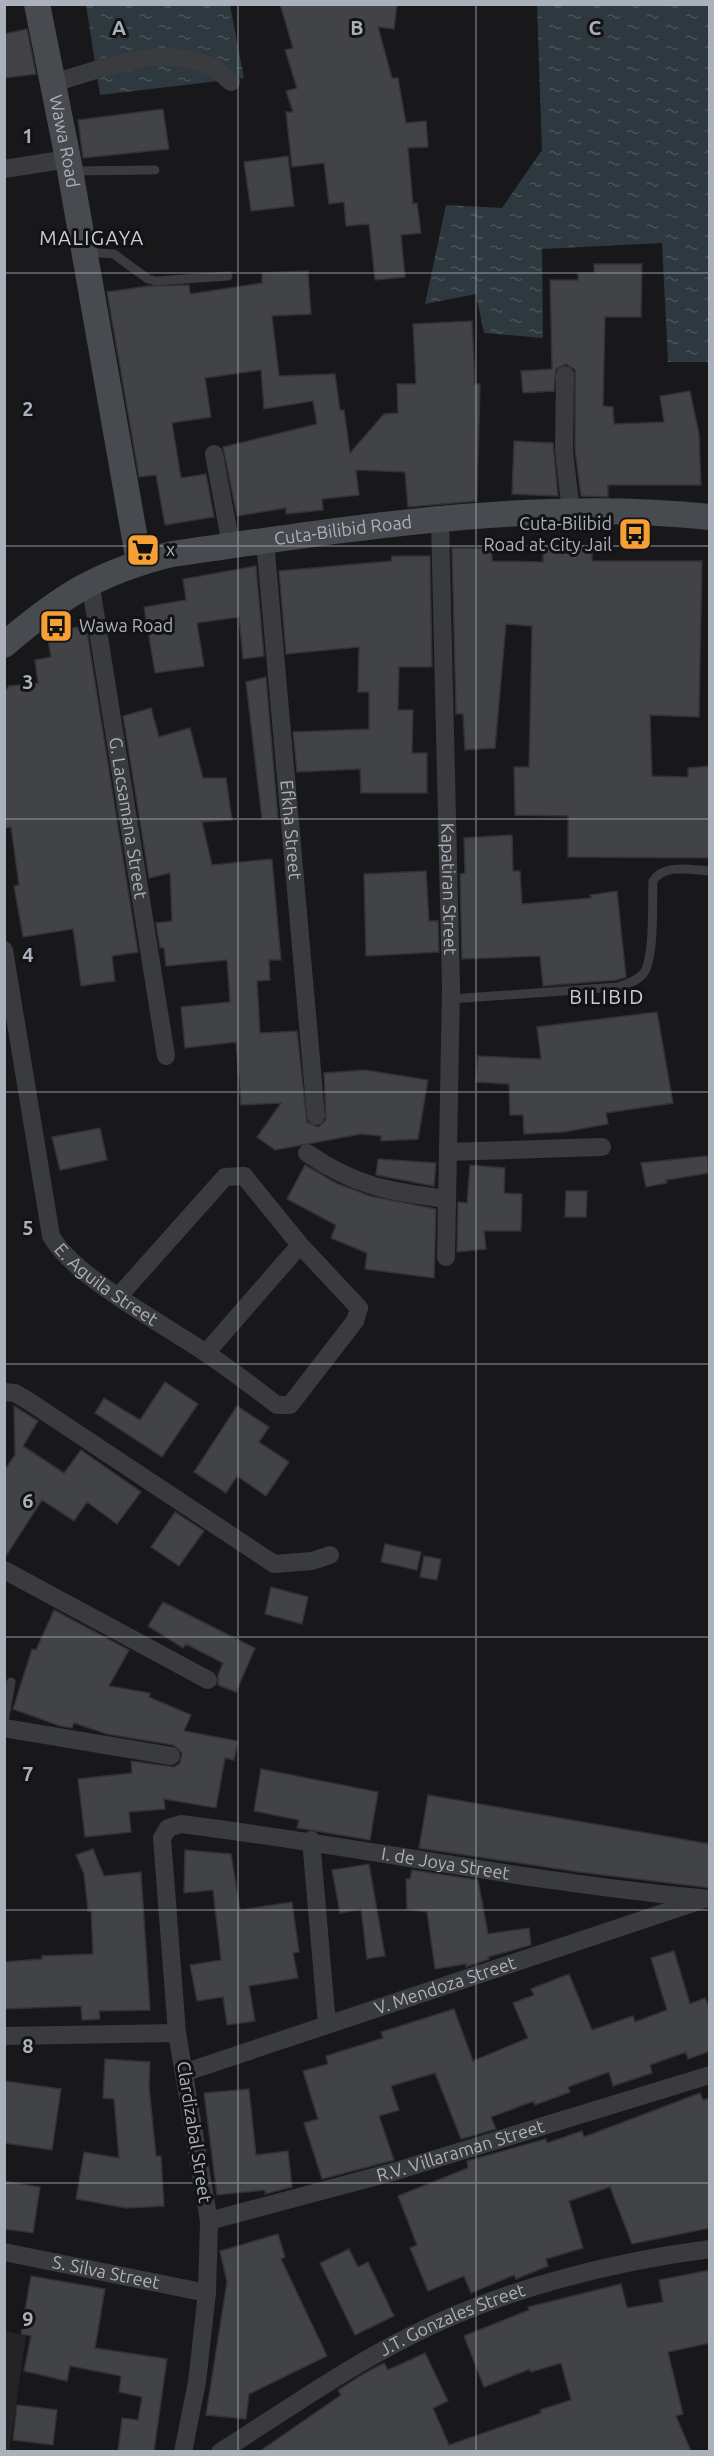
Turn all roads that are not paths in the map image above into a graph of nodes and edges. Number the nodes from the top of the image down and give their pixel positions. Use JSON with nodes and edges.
{"nodes":[{"id":1,"x":37,"y":4,"type":"edge"},
{"id":2,"x":231,"y":82,"type":"dead end"},
{"id":3,"x":53,"y":83,"type":"junction"},
{"id":4,"x":69,"y":165,"type":"junction"},
{"id":5,"x":4,"y":169,"type":"edge"},
{"id":6,"x":155,"y":170,"type":"dead end"},
{"id":7,"x":85,"y":252,"type":"junction"},
{"id":8,"x":228,"y":276,"type":"dead end"},
{"id":9,"x":566,"y":375,"type":"dead end"},
{"id":10,"x":214,"y":454,"type":"dead end"},
{"id":11,"x":571,"y":512,"type":"junction"},
{"id":12,"x":710,"y":517,"type":"edge"},
{"id":13,"x":440,"y":520,"type":"junction"},
{"id":14,"x":265,"y":541,"type":"junction"},
{"id":15,"x":231,"y":545,"type":"junction"},
{"id":16,"x":139,"y":562,"type":"junction"},
{"id":17,"x":90,"y":581,"type":"junction"},
{"id":18,"x":4,"y":645,"type":"edge"},
{"id":19,"x":710,"y":871,"type":"edge"},
{"id":20,"x":4,"y":950,"type":"edge"},
{"id":21,"x":451,"y":999,"type":"junction"},
{"id":22,"x":166,"y":1056,"type":"dead end"},
{"id":23,"x":316,"y":1116,"type":"dead end"},
{"id":24,"x":602,"y":1147,"type":"dead end"},
{"id":25,"x":448,"y":1152,"type":"junction"},
{"id":26,"x":307,"y":1153,"type":"dead end"},
{"id":27,"x":447,"y":1199,"type":"junction"},
{"id":28,"x":300,"y":1245,"type":"junction"},
{"id":29,"x":446,"y":1257,"type":"dead end"},
{"id":30,"x":118,"y":1296,"type":"junction"},
{"id":31,"x":206,"y":1353,"type":"junction"},
{"id":32,"x":4,"y":1392,"type":"edge"},
{"id":33,"x":330,"y":1555,"type":"dead end"},
{"id":34,"x":4,"y":1570,"type":"edge"},
{"id":35,"x":208,"y":1680,"type":"dead end"},
{"id":36,"x":11,"y":1682,"type":"dead end"},
{"id":37,"x":4,"y":1722,"type":"edge"},
{"id":38,"x":4,"y":1728,"type":"edge"},
{"id":39,"x":171,"y":1756,"type":"dead end"},
{"id":40,"x":181,"y":1824,"type":"joint"},
{"id":41,"x":311,"y":1840,"type":"junction"},
{"id":42,"x":708,"y":1899,"type":"edge"},
{"id":43,"x":327,"y":2024,"type":"junction"},
{"id":44,"x":177,"y":2033,"type":"junction"},
{"id":45,"x":4,"y":2036,"type":"edge"},
{"id":46,"x":186,"y":2072,"type":"junction"},
{"id":47,"x":710,"y":2075,"type":"edge"},
{"id":48,"x":209,"y":2221,"type":"junction"},
{"id":49,"x":710,"y":2249,"type":"edge"},
{"id":50,"x":4,"y":2252,"type":"edge"},
{"id":51,"x":207,"y":2293,"type":"junction"},
{"id":52,"x":183,"y":2451,"type":"edge"},
{"id":53,"x":220,"y":2451,"type":"edge"}],
"edges":[{"from":1,"to":3,"type":"street","name":"Wawa Road"},
{"from":2,"to":3,"type":"street"},
{"from":3,"to":4,"type":"street","name":"Wawa Road"},
{"from":4,"to":5,"type":"street"},
{"from":4,"to":6,"type":"lane"},
{"from":4,"to":7,"type":"street","name":"Wawa Road"},
{"from":7,"to":8,"type":"lane"},
{"from":7,"to":16,"type":"street","name":"Wawa Road"},
{"from":9,"to":11,"type":"street"},
{"from":10,"to":15,"type":"street"},
{"from":11,"to":12,"type":"street","name":"Cuta-Bilibid Road"},
{"from":11,"to":13,"type":"street","name":"Cuta-Bilibid Road"},
{"from":13,"to":14,"type":"street","name":"Cuta-Bilibid Road"},
{"from":13,"to":21,"type":"street","name":"Kapatiran Street"},
{"from":14,"to":15,"type":"street","name":"Cuta-Bilibid Road"},
{"from":14,"to":23,"type":"street","name":"Efkha Street"},
{"from":15,"to":16,"type":"street","name":"Cuta-Bilibid Road"},
{"from":16,"to":17,"type":"street","name":"Cuta-Bilibid Road"},
{"from":17,"to":18,"type":"street","name":"Cuta-Bilibid Road"},
{"from":17,"to":22,"type":"street","name":"G. Lacsamana Street"},
{"from":19,"to":21,"type":"lane"},
{"from":20,"to":30,"type":"street","name":"E. Aguila Street"},
{"from":21,"to":25,"type":"street","name":"Kapatiran Street"},
{"from":24,"to":25,"type":"street"},
{"from":25,"to":27,"type":"street","name":"Kapatiran Street"},
{"from":26,"to":27,"type":"street"},
{"from":27,"to":29,"type":"street","name":"Kapatiran Street"},
{"from":28,"to":30,"type":"street"},
{"from":28,"to":31,"type":"street"},
{"from":28,"to":31,"type":"street","name":"E. Aguila Street"},
{"from":30,"to":31,"type":"street","name":"E. Aguila Street"},
{"from":32,"to":33,"type":"street"},
{"from":34,"to":35,"type":"street"},
{"from":36,"to":37,"type":"lane"},
{"from":38,"to":39,"type":"street"},
{"from":40,"to":41,"type":"street","name":"I. de Joya Street"},
{"from":40,"to":44,"type":"street","name":"Clardizabal Street"},
{"from":41,"to":42,"type":"street","name":"I. de Joya Street"},
{"from":41,"to":43,"type":"street"},
{"from":42,"to":43,"type":"street","name":"V. Mendoza Street"},
{"from":43,"to":46,"type":"street","name":"V. Mendoza Street"},
{"from":44,"to":45,"type":"street"},
{"from":44,"to":46,"type":"street","name":"Clardizabal Street"},
{"from":46,"to":48,"type":"street","name":"Clardizabal Street"},
{"from":47,"to":48,"type":"street","name":"R.V. Villaraman Street"},
{"from":48,"to":51,"type":"street","name":"Clardizabal Street"},
{"from":49,"to":53,"type":"street","name":"J.T. Gonzales Street"},
{"from":50,"to":51,"type":"street","name":"S. Silva Street"},
{"from":51,"to":52,"type":"street","name":"Clardizabal Street"}]}
